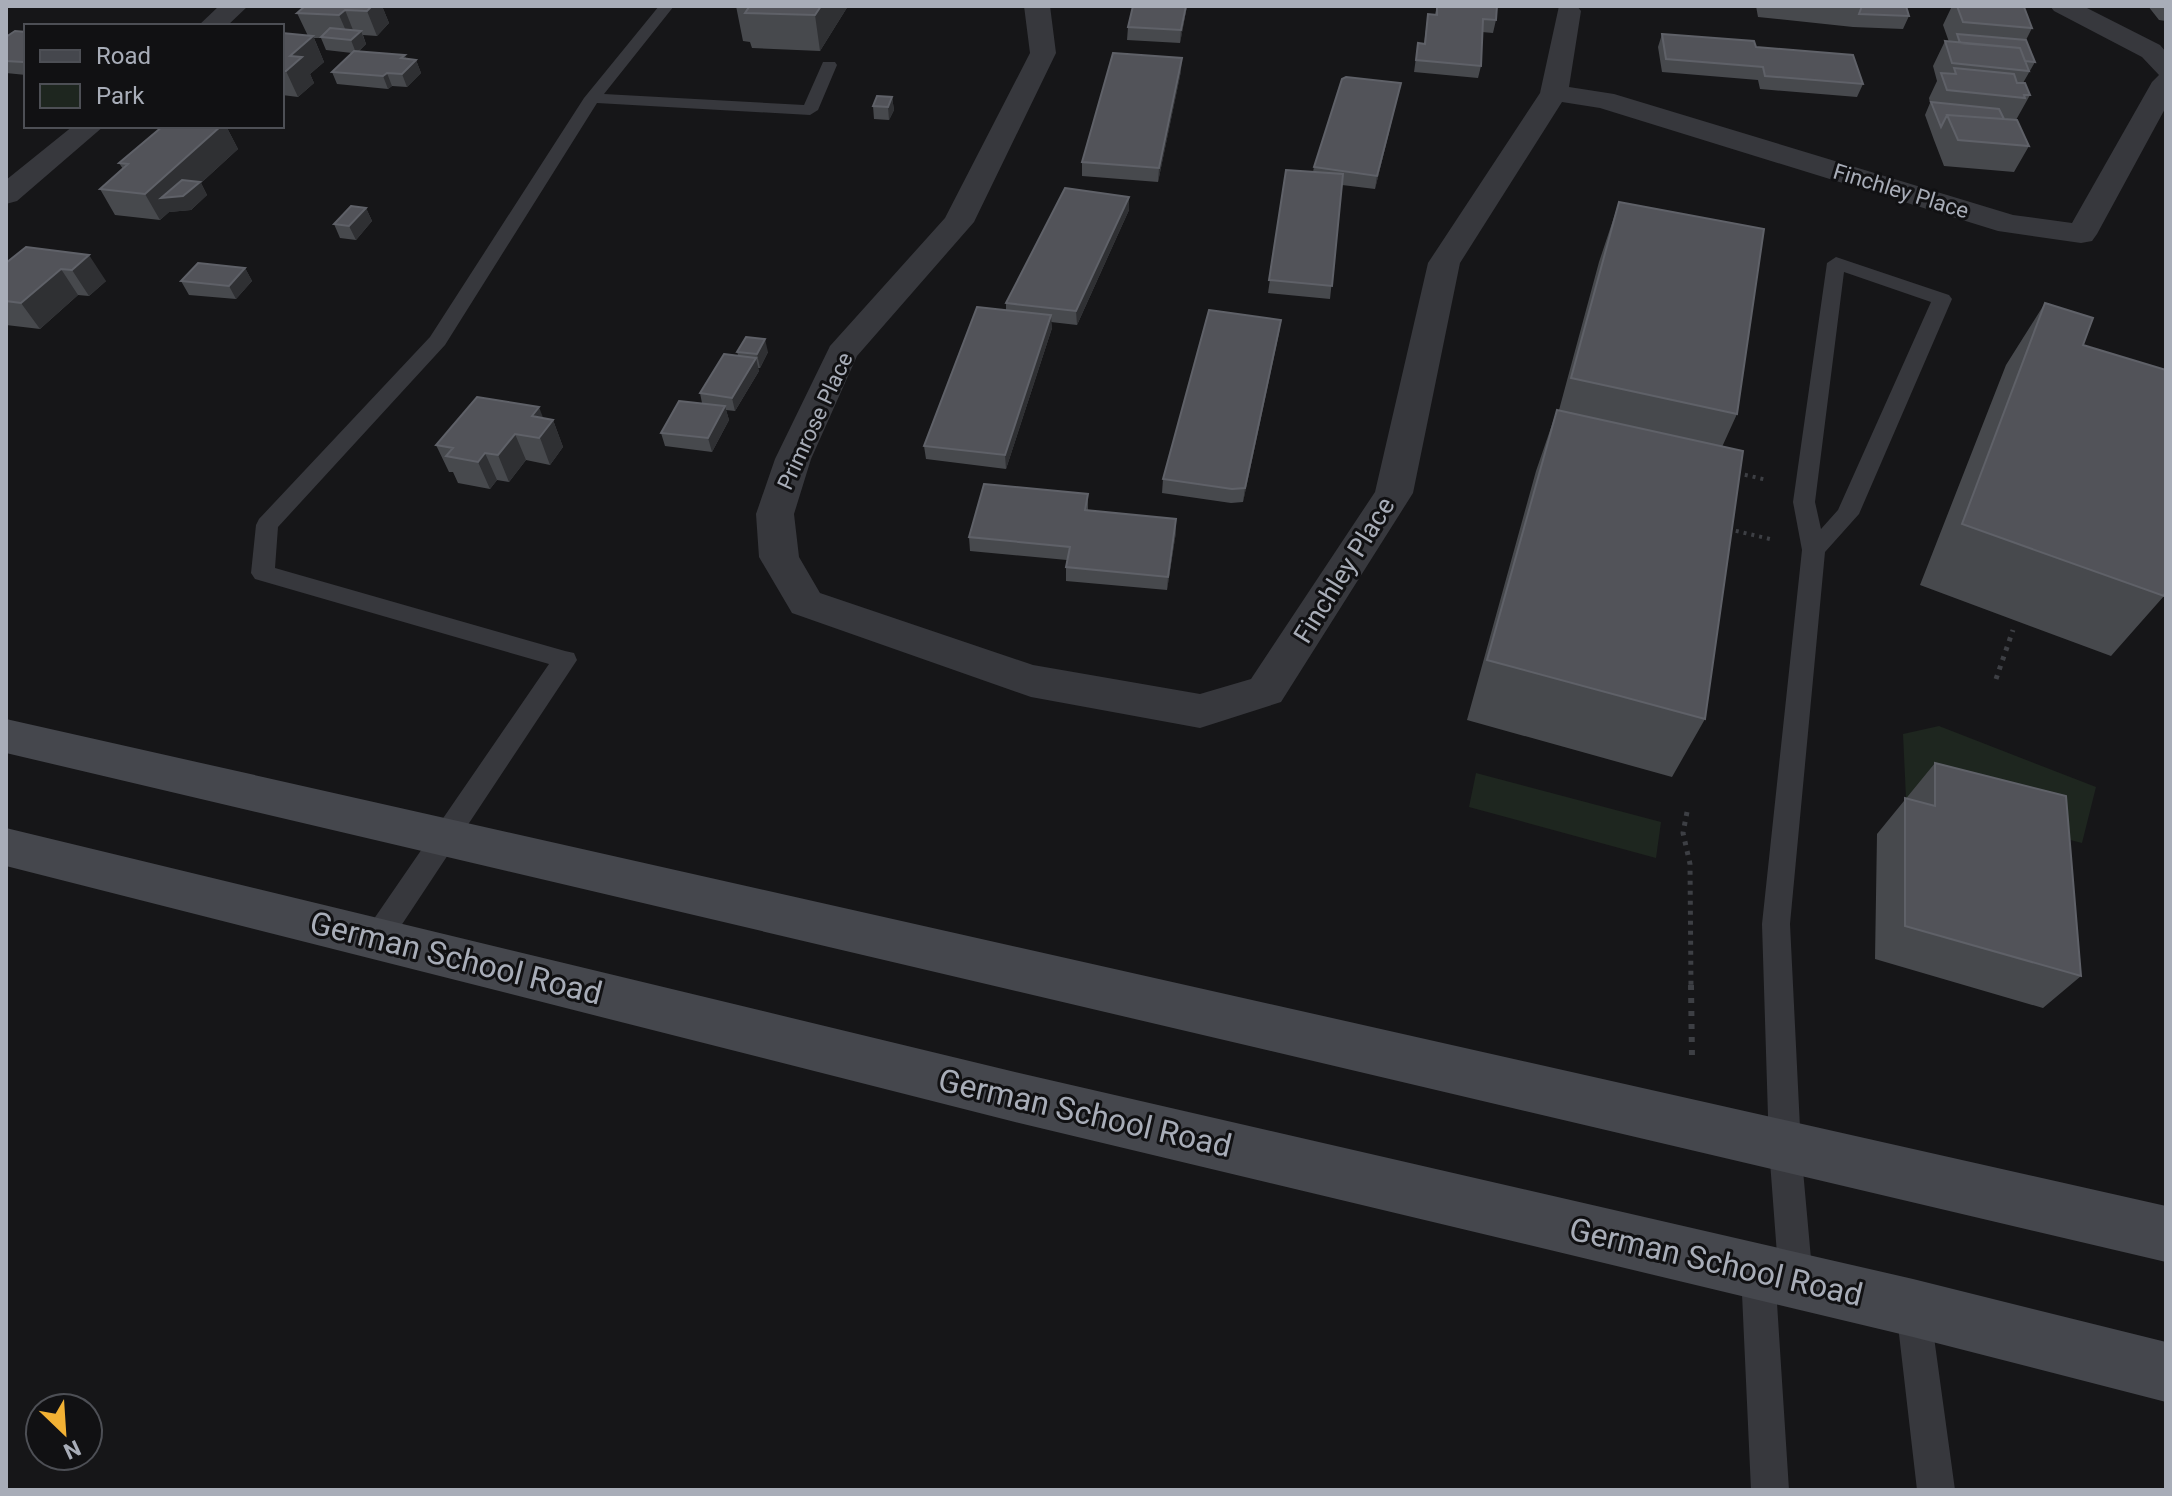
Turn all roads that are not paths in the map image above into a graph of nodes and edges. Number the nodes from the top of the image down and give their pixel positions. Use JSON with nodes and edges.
{"nodes":[{"id":1,"x":235,"y":6,"type":"edge"},
{"id":2,"x":667,"y":6,"type":"edge"},
{"id":3,"x":1037,"y":6,"type":"edge"},
{"id":4,"x":2063,"y":6,"type":"edge"},
{"id":5,"x":1568,"y":11,"type":"dead end"},
{"id":6,"x":213,"y":24,"type":"edge"},
{"id":7,"x":829,"y":65,"type":"dead end"},
{"id":8,"x":2166,"y":69,"type":"edge"},
{"id":9,"x":2166,"y":82,"type":"edge"},
{"id":10,"x":1554,"y":93,"type":"junction"},
{"id":11,"x":592,"y":98,"type":"junction"},
{"id":12,"x":88,"y":128,"type":"edge"},
{"id":13,"x":6,"y":195,"type":"edge"},
{"id":14,"x":1814,"y":550,"type":"junction"},
{"id":15,"x":1031,"y":681,"type":"joint"},
{"id":16,"x":6,"y":736,"type":"edge"},
{"id":17,"x":447,"y":836,"type":"junction"},
{"id":18,"x":6,"y":847,"type":"edge"},
{"id":19,"x":377,"y":938,"type":"junction"},
{"id":20,"x":1785,"y":1148,"type":"junction"},
{"id":21,"x":2166,"y":1234,"type":"edge"},
{"id":22,"x":1777,"y":1276,"type":"junction"},
{"id":23,"x":1913,"y":1308,"type":"junction"},
{"id":24,"x":2166,"y":1372,"type":"edge"},
{"id":25,"x":1770,"y":1490,"type":"edge"},
{"id":26,"x":1936,"y":1490,"type":"edge"}],
"edges":[{"from":1,"to":6,"type":"street"},
{"from":2,"to":11,"type":"lane"},
{"from":3,"to":15,"type":"street","name":"Primrose Place"},
{"from":4,"to":8,"type":"street"},
{"from":5,"to":10,"type":"street","name":"Finchley Place"},
{"from":7,"to":11,"type":"lane"},
{"from":9,"to":10,"type":"street","name":"Finchley Place"},
{"from":10,"to":15,"type":"street","name":"Finchley Place"},
{"from":11,"to":17,"type":"lane"},
{"from":12,"to":13,"type":"street"},
{"from":14,"to":14,"type":"lane"},
{"from":14,"to":20,"type":"lane"},
{"from":16,"to":17,"type":"street"},
{"from":17,"to":19,"type":"lane"},
{"from":17,"to":20,"type":"street"},
{"from":18,"to":19,"type":"street","name":"German School Road"},
{"from":19,"to":22,"type":"street","name":"German School Road"},
{"from":20,"to":21,"type":"street"},
{"from":20,"to":22,"type":"lane"},
{"from":22,"to":23,"type":"street","name":"German School Road"},
{"from":22,"to":25,"type":"lane"},
{"from":23,"to":24,"type":"street","name":"German School Road"},
{"from":23,"to":26,"type":"lane"}]}
